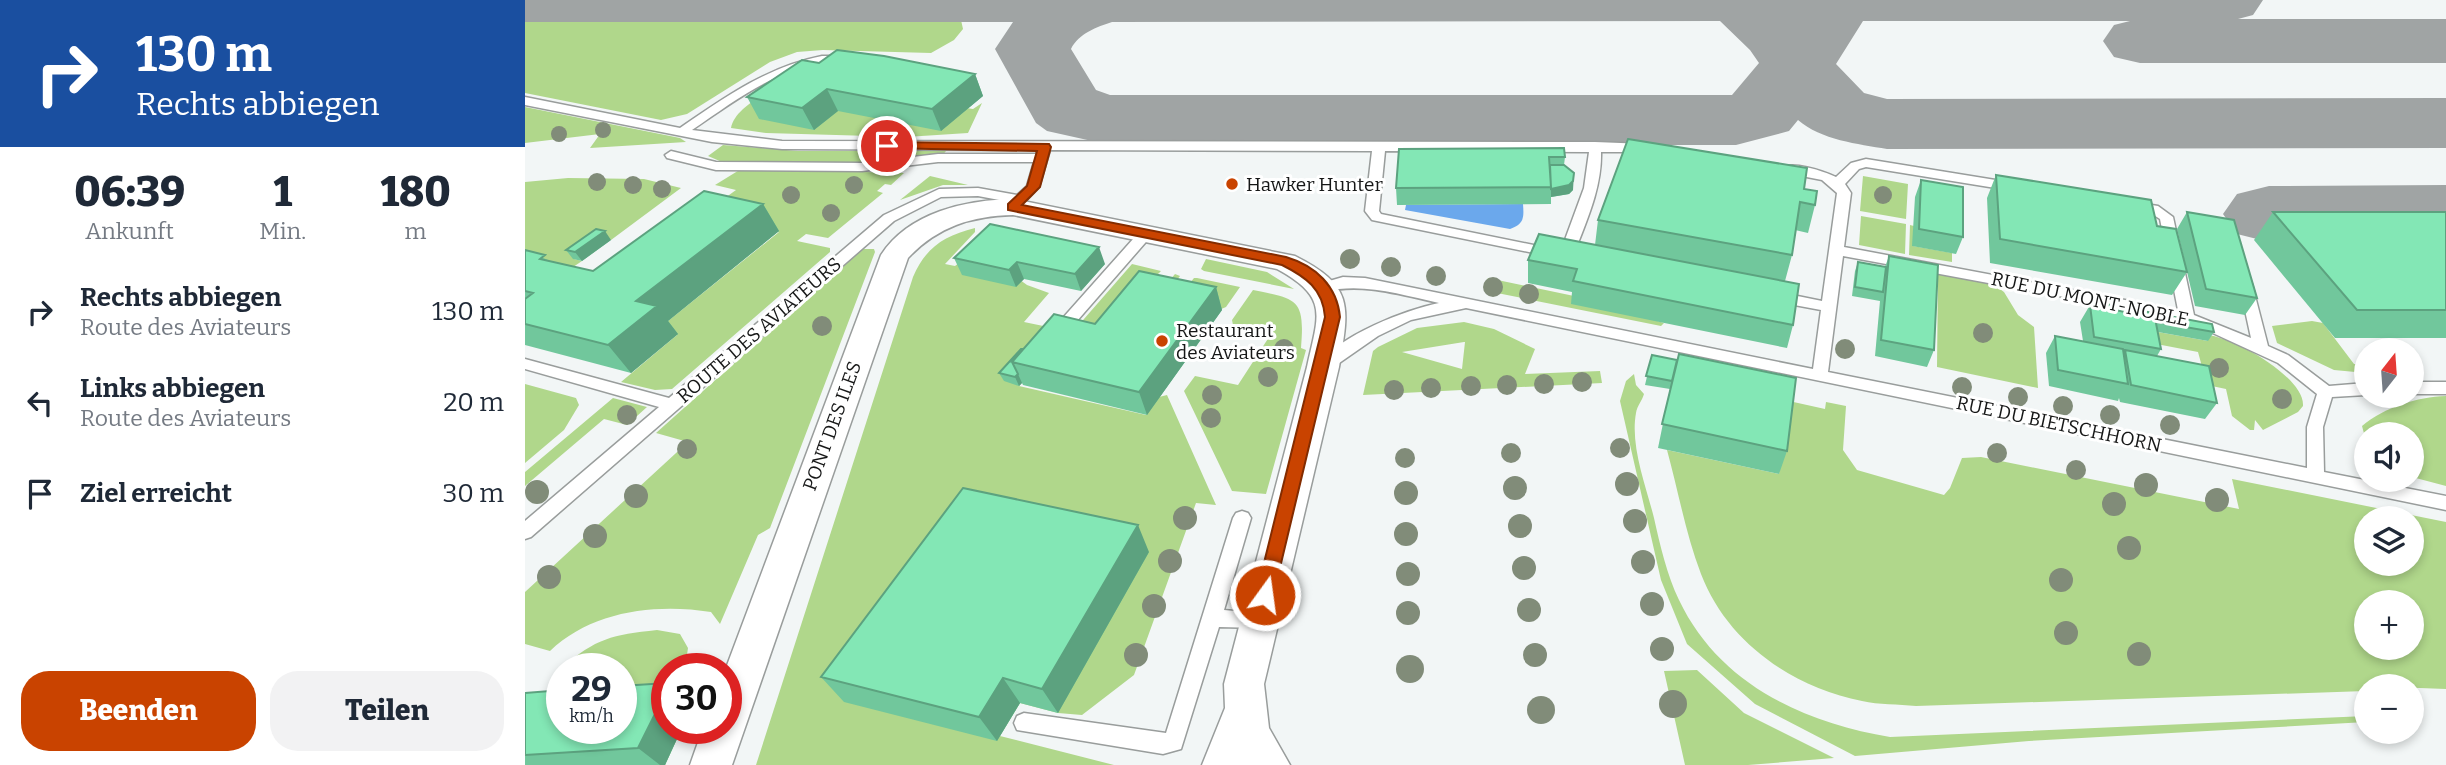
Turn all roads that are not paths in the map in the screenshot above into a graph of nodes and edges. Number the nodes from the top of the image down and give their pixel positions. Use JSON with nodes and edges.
{"nodes":[{"id":1,"x":854,"y":60,"type":"edge"},
{"id":2,"x":525,"y":101,"type":"edge"},
{"id":3,"x":682,"y":132,"type":"junction"},
{"id":4,"x":712,"y":138,"type":"junction"},
{"id":5,"x":1595,"y":146,"type":"junction"},
{"id":6,"x":1379,"y":147,"type":"junction"},
{"id":7,"x":1663,"y":149,"type":"edge"},
{"id":8,"x":1043,"y":153,"type":"junction"},
{"id":9,"x":1772,"y":167,"type":"edge"},
{"id":10,"x":1837,"y":184,"type":"junction"},
{"id":11,"x":2030,"y":189,"type":"edge"},
{"id":12,"x":1016,"y":204,"type":"junction"},
{"id":13,"x":2125,"y":205,"type":"edge"},
{"id":14,"x":1147,"y":232,"type":"junction"},
{"id":15,"x":1836,"y":250,"type":"junction"},
{"id":16,"x":2243,"y":269,"type":"edge"},
{"id":17,"x":1324,"y":287,"type":"junction"},
{"id":18,"x":1764,"y":294,"type":"edge"},
{"id":19,"x":1481,"y":305,"type":"junction"},
{"id":20,"x":1829,"y":307,"type":"junction"},
{"id":21,"x":2187,"y":317,"type":"junction"},
{"id":22,"x":1046,"y":346,"type":"edge"},
{"id":23,"x":2261,"y":349,"type":"junction"},
{"id":24,"x":525,"y":365,"type":"edge"},
{"id":25,"x":1323,"y":367,"type":"junction"},
{"id":26,"x":1820,"y":375,"type":"junction"},
{"id":27,"x":2424,"y":388,"type":"edge"},
{"id":28,"x":2446,"y":388,"type":"edge"},
{"id":29,"x":2354,"y":390,"type":"edge"},
{"id":30,"x":2326,"y":392,"type":"junction"},
{"id":31,"x":672,"y":405,"type":"junction"},
{"id":32,"x":2316,"y":476,"type":"junction"},
{"id":33,"x":2446,"y":503,"type":"edge"},
{"id":34,"x":1242,"y":518,"type":"dead end"},
{"id":35,"x":525,"y":532,"type":"edge"},
{"id":36,"x":1212,"y":618,"type":"junction"},
{"id":37,"x":1259,"y":620,"type":"junction"},
{"id":38,"x":742,"y":678,"type":"edge"},
{"id":39,"x":1244,"y":711,"type":"junction"},
{"id":40,"x":1024,"y":723,"type":"dead end"},
{"id":41,"x":719,"y":744,"type":"edge"},
{"id":42,"x":711,"y":765,"type":"edge"},
{"id":43,"x":1223,"y":765,"type":"edge"},
{"id":44,"x":1269,"y":765,"type":"edge"}],
"edges":[{"from":1,"to":3,"type":"lane"},
{"from":2,"to":3,"type":"lane"},
{"from":3,"to":4,"type":"lane"},
{"from":4,"to":8,"type":"lane"},
{"from":4,"to":8,"type":"lane"},
{"from":5,"to":6,"type":"lane"},
{"from":5,"to":6,"type":"lane"},
{"from":5,"to":7,"type":"lane"},
{"from":6,"to":8,"type":"lane"},
{"from":8,"to":12,"type":"lane"},
{"from":9,"to":10,"type":"lane"},
{"from":10,"to":11,"type":"lane"},
{"from":10,"to":15,"type":"lane"},
{"from":12,"to":14,"type":"street","name":"ROUTE DES AVIATEURS"},
{"from":12,"to":31,"type":"lane","name":"ROUTE DES AVIATEURS"},
{"from":12,"to":38,"type":"street","name":"PONT DES ILES"},
{"from":13,"to":21,"type":"lane"},
{"from":14,"to":17,"type":"street","name":"ROUTE DES AVIATEURS"},
{"from":14,"to":22,"type":"lane"},
{"from":15,"to":20,"type":"lane"},
{"from":15,"to":21,"type":"lane","name":"RUE DU MONT-NOBLE"},
{"from":16,"to":23,"type":"lane"},
{"from":17,"to":19,"type":"lane"},
{"from":17,"to":25,"type":"street"},
{"from":18,"to":20,"type":"lane"},
{"from":19,"to":25,"type":"lane"},
{"from":19,"to":26,"type":"lane","name":"RUE DU BIETSCHHORN"},
{"from":20,"to":26,"type":"lane"},
{"from":21,"to":23,"type":"lane","name":"RUE DU MONT-NOBLE"},
{"from":23,"to":30,"type":"lane","name":"RUE DU MONT-NOBLE"},
{"from":24,"to":31,"type":"lane"},
{"from":25,"to":37,"type":"street"},
{"from":26,"to":32,"type":"lane","name":"RUE DU BIETSCHHORN"},
{"from":27,"to":28,"type":"lane"},
{"from":29,"to":30,"type":"lane"},
{"from":30,"to":32,"type":"lane"},
{"from":31,"to":35,"type":"lane","name":"ROUTE DES AVIATEURS"},
{"from":32,"to":33,"type":"lane","name":"RUE DU BIETSCHHORN"},
{"from":34,"to":36,"type":"lane"},
{"from":36,"to":37,"type":"lane"},
{"from":36,"to":40,"type":"lane"},
{"from":37,"to":39,"type":"street"},
{"from":39,"to":43,"type":"street"},
{"from":39,"to":44,"type":"street"},
{"from":41,"to":42,"type":"street"}]}
